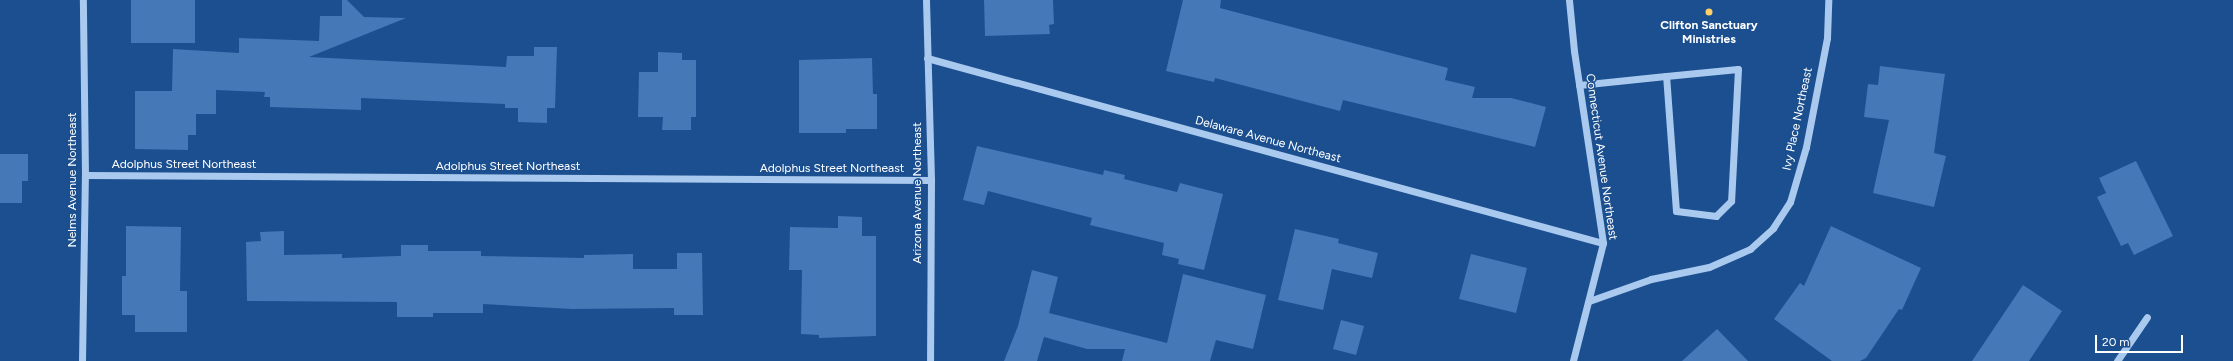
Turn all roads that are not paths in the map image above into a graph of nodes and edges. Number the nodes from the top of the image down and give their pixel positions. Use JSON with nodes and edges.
{"nodes":[{"id":1,"x":84,"y":0,"type":"edge"},
{"id":2,"x":926,"y":0,"type":"edge"},
{"id":3,"x":1569,"y":0,"type":"edge"},
{"id":4,"x":1828,"y":0,"type":"edge"},
{"id":5,"x":926,"y":58,"type":"junction"},
{"id":6,"x":1666,"y":76,"type":"junction"},
{"id":7,"x":1579,"y":85,"type":"junction"},
{"id":8,"x":85,"y":175,"type":"junction"},
{"id":9,"x":931,"y":180,"type":"junction"},
{"id":10,"x":1604,"y":243,"type":"junction"},
{"id":11,"x":1589,"y":301,"type":"junction"},
{"id":12,"x":2147,"y":317,"type":"dead end"},
{"id":13,"x":82,"y":361,"type":"edge"},
{"id":14,"x":930,"y":361,"type":"edge"},
{"id":15,"x":1573,"y":361,"type":"edge"},
{"id":16,"x":2117,"y":361,"type":"edge"}],
"edges":[{"from":1,"to":8,"type":"street","name":"Nelms Avenue Northeast"},
{"from":2,"to":5,"type":"street","name":"Arizona Avenue Northeast"},
{"from":3,"to":7,"type":"street","name":"Connecticut Avenue Northeast"},
{"from":4,"to":11,"type":"street","name":"Ivy Place Northeast"},
{"from":5,"to":9,"type":"street","name":"Arizona Avenue Northeast"},
{"from":5,"to":10,"type":"street","name":"Delaware Avenue Northeast"},
{"from":6,"to":6,"type":"street"},
{"from":6,"to":7,"type":"street"},
{"from":7,"to":10,"type":"street","name":"Connecticut Avenue Northeast"},
{"from":8,"to":9,"type":"street","name":"Adolphus Street Northeast"},
{"from":8,"to":13,"type":"street","name":"Nelms Avenue Northeast"},
{"from":9,"to":14,"type":"street","name":"Arizona Avenue Northeast"},
{"from":10,"to":11,"type":"street","name":"Connecticut Avenue Northeast"},
{"from":11,"to":15,"type":"street","name":"Connecticut Avenue Northeast"},
{"from":12,"to":16,"type":"street"}]}
